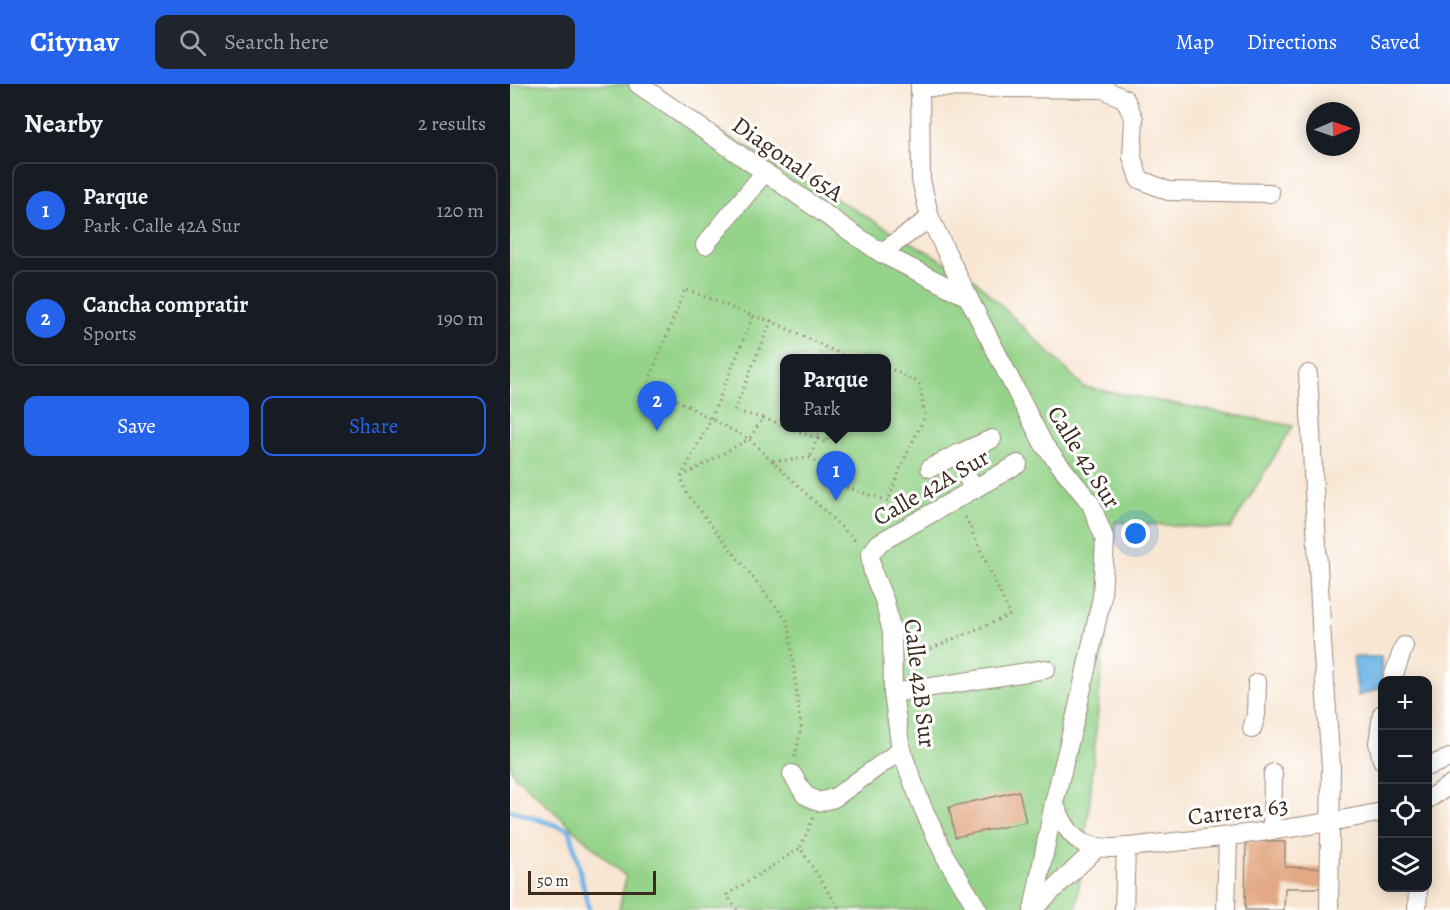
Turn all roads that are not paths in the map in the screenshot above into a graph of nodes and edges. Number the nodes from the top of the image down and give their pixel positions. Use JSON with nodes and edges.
{"nodes":[{"id":1,"x":638,"y":84,"type":"edge"},
{"id":2,"x":920,"y":85,"type":"edge"},
{"id":3,"x":765,"y":172,"type":"junction"},
{"id":4,"x":1270,"y":193,"type":"dead end"},
{"id":5,"x":930,"y":218,"type":"junction"},
{"id":6,"x":705,"y":245,"type":"dead end"},
{"id":7,"x":881,"y":254,"type":"junction"},
{"id":8,"x":968,"y":297,"type":"junction"},
{"id":9,"x":1308,"y":374,"type":"dead end"},
{"id":10,"x":992,"y":438,"type":"dead end"},
{"id":11,"x":958,"y":454,"type":"junction"},
{"id":12,"x":1018,"y":464,"type":"dead end"},
{"id":13,"x":930,"y":468,"type":"dead end"},
{"id":14,"x":973,"y":490,"type":"junction"},
{"id":15,"x":870,"y":555,"type":"joint"},
{"id":16,"x":1404,"y":646,"type":"dead end"},
{"id":17,"x":1046,"y":669,"type":"dead end"},
{"id":18,"x":1394,"y":676,"type":"edge"},
{"id":19,"x":1257,"y":684,"type":"dead end"},
{"id":20,"x":893,"y":693,"type":"junction"},
{"id":21,"x":1252,"y":729,"type":"dead end"},
{"id":22,"x":901,"y":750,"type":"junction"},
{"id":23,"x":1450,"y":758,"type":"edge"},
{"id":24,"x":1432,"y":765,"type":"edge"},
{"id":25,"x":1273,"y":773,"type":"dead end"},
{"id":26,"x":792,"y":774,"type":"road end"},
{"id":27,"x":1450,"y":785,"type":"edge"},
{"id":28,"x":1432,"y":796,"type":"edge"},
{"id":29,"x":1054,"y":803,"type":"junction"},
{"id":30,"x":1378,"y":813,"type":"edge"},
{"id":31,"x":1329,"y":823,"type":"junction"},
{"id":32,"x":1272,"y":831,"type":"junction"},
{"id":33,"x":1228,"y":837,"type":"junction"},
{"id":34,"x":1126,"y":847,"type":"junction"},
{"id":35,"x":1098,"y":848,"type":"junction"},
{"id":36,"x":1418,"y":892,"type":"edge"},
{"id":37,"x":1033,"y":909,"type":"edge"},
{"id":38,"x":978,"y":910,"type":"edge"},
{"id":39,"x":1124,"y":910,"type":"edge"},
{"id":40,"x":1226,"y":910,"type":"edge"},
{"id":41,"x":1329,"y":910,"type":"edge"},
{"id":42,"x":1417,"y":910,"type":"edge"}],
"edges":[{"from":1,"to":3,"type":"street","name":"Diagonal 65A"},
{"from":2,"to":4,"type":"street"},
{"from":2,"to":5,"type":"street","name":"Calle 42 Sur"},
{"from":3,"to":6,"type":"street"},
{"from":3,"to":7,"type":"street","name":"Diagonal 65A"},
{"from":5,"to":7,"type":"street"},
{"from":5,"to":8,"type":"street","name":"Calle 42 Sur"},
{"from":7,"to":8,"type":"street","name":"Diagonal 65A"},
{"from":8,"to":29,"type":"street","name":"Calle 42 Sur"},
{"from":9,"to":31,"type":"street"},
{"from":10,"to":11,"type":"street"},
{"from":11,"to":13,"type":"street"},
{"from":11,"to":14,"type":"street"},
{"from":12,"to":14,"type":"street","name":"Calle 42A Sur"},
{"from":14,"to":15,"type":"street","name":"Calle 42A Sur"},
{"from":15,"to":20,"type":"street","name":"Calle 42B Sur"},
{"from":16,"to":18,"type":"street"},
{"from":17,"to":20,"type":"street"},
{"from":19,"to":21,"type":"street"},
{"from":20,"to":22,"type":"street","name":"Calle 42B Sur"},
{"from":22,"to":26,"type":"street"},
{"from":22,"to":38,"type":"street","name":"Calle 42B Sur"},
{"from":23,"to":24,"type":"street"},
{"from":25,"to":32,"type":"street"},
{"from":27,"to":28,"type":"street"},
{"from":29,"to":35,"type":"street","name":"Carrera 63"},
{"from":29,"to":37,"type":"street","name":"Calle 42 Sur"},
{"from":30,"to":31,"type":"street","name":"Carrera 63"},
{"from":31,"to":32,"type":"street","name":"Carrera 63"},
{"from":31,"to":41,"type":"street"},
{"from":32,"to":33,"type":"street","name":"Carrera 63"},
{"from":33,"to":34,"type":"street","name":"Carrera 63"},
{"from":33,"to":40,"type":"street"},
{"from":34,"to":35,"type":"street","name":"Carrera 63"},
{"from":34,"to":39,"type":"street"},
{"from":35,"to":37,"type":"street"},
{"from":36,"to":42,"type":"street"}]}
